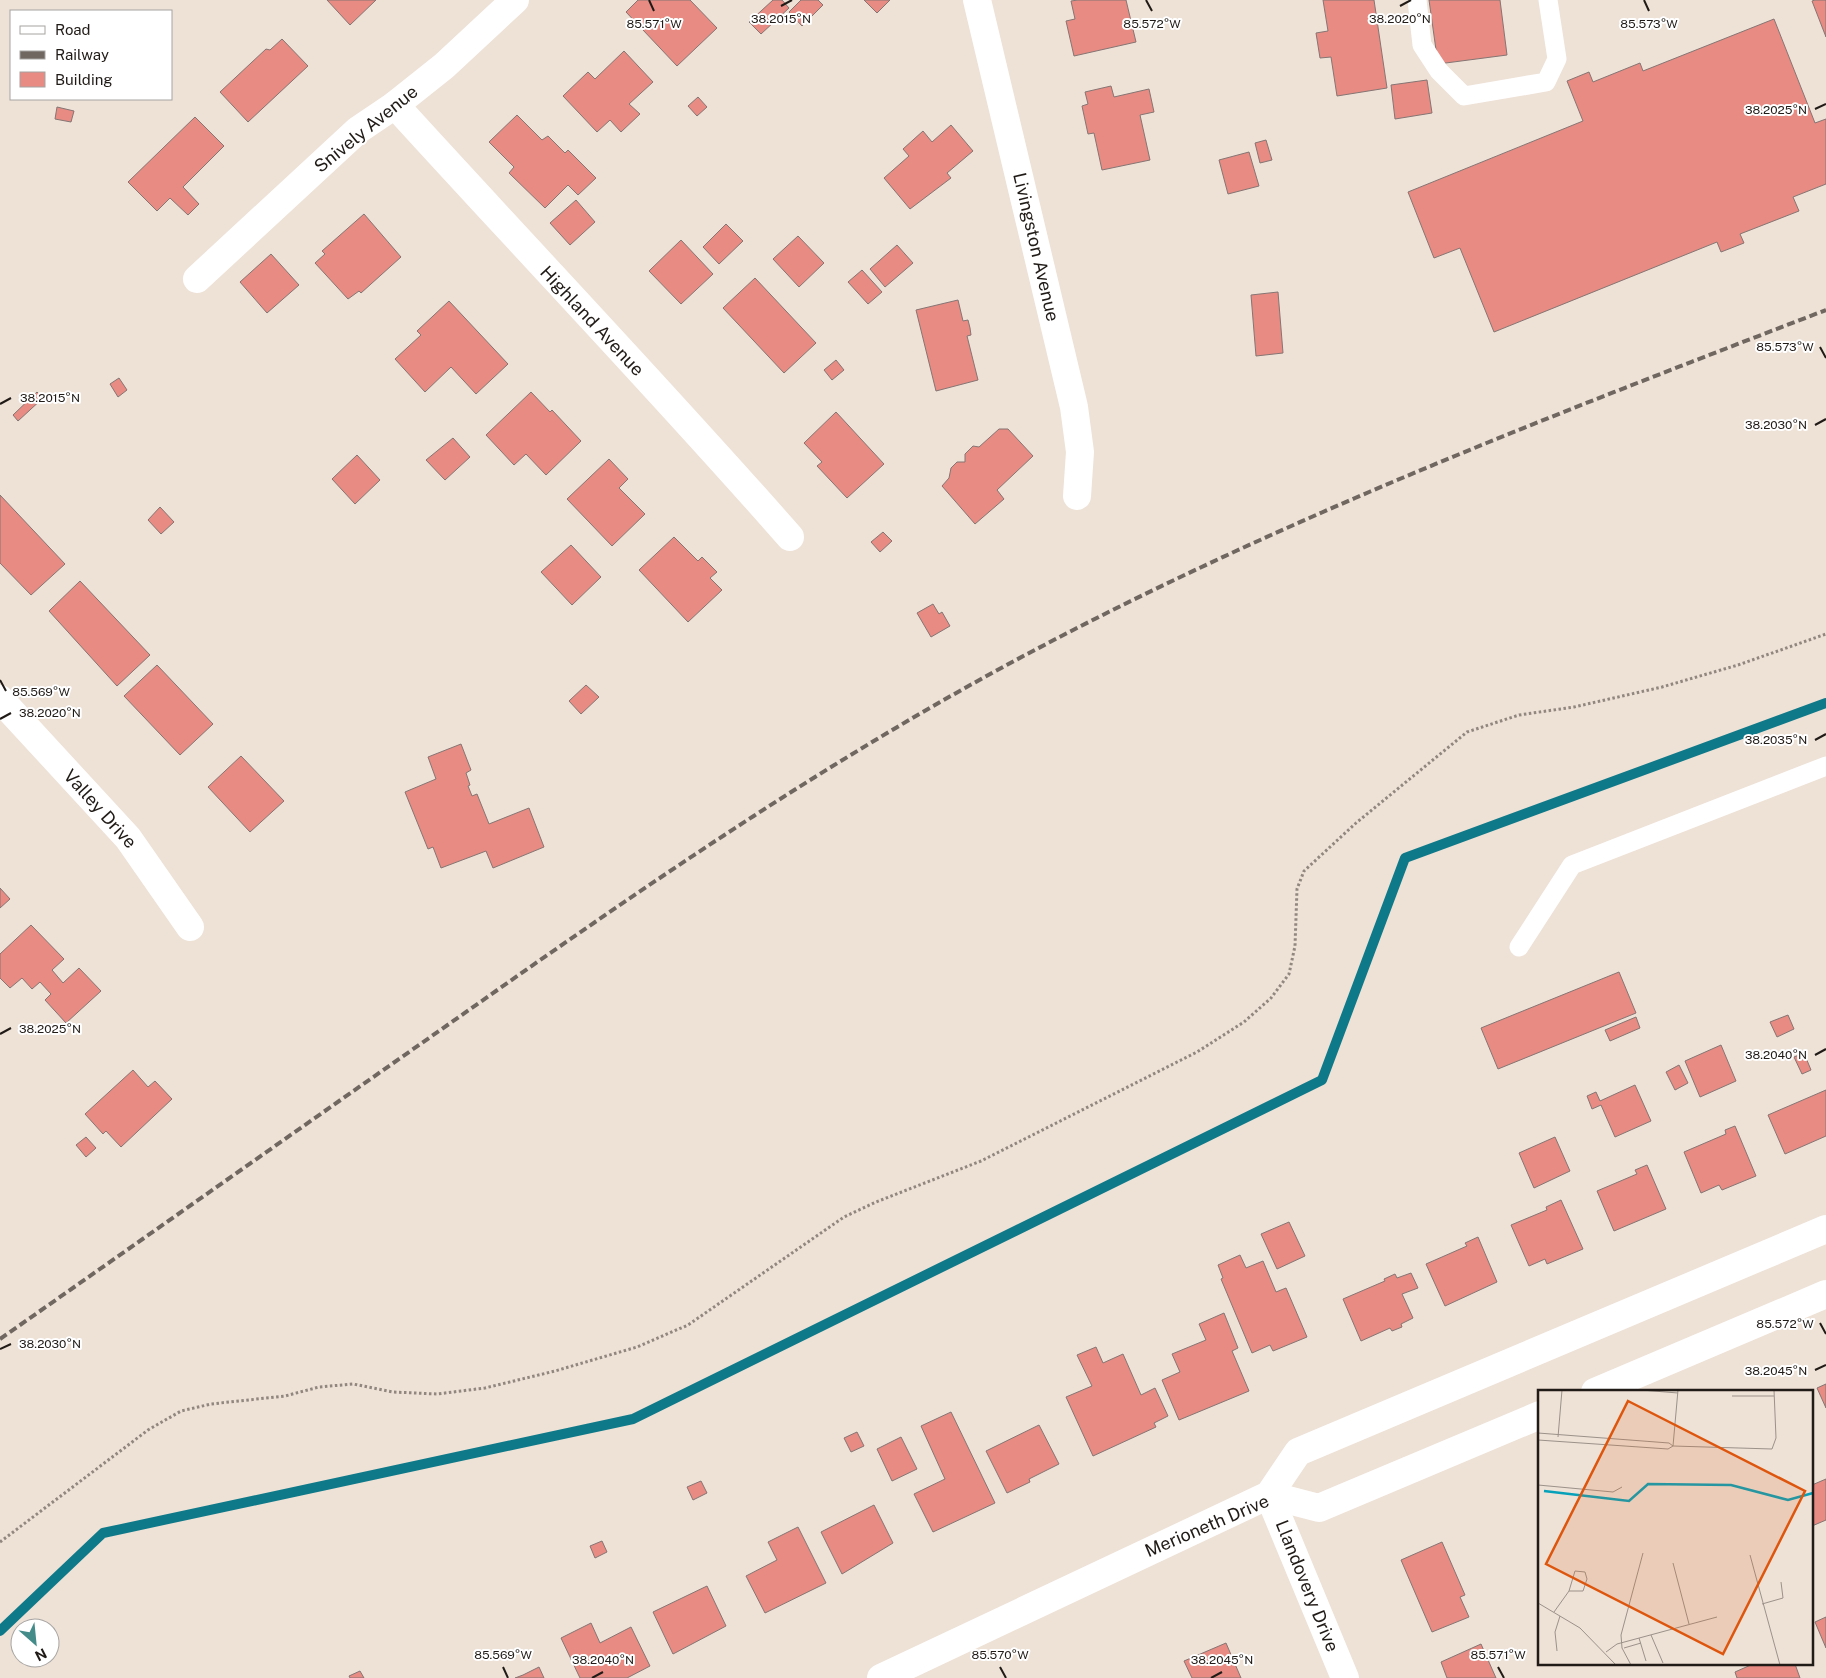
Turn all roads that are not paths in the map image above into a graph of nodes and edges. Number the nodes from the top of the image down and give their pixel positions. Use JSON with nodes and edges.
{"nodes":[{"id":1,"x":515,"y":0,"type":"edge"},
{"id":2,"x":977,"y":0,"type":"edge"},
{"id":3,"x":1417,"y":0,"type":"edge"},
{"id":4,"x":1548,"y":0,"type":"edge"},
{"id":5,"x":395,"y":105,"type":"junction"},
{"id":6,"x":196,"y":279,"type":"dead end"},
{"id":7,"x":1077,"y":496,"type":"dead end"},
{"id":8,"x":790,"y":536,"type":"dead end"},
{"id":9,"x":0,"y":699,"type":"edge"},
{"id":10,"x":1826,"y":766,"type":"edge"},
{"id":11,"x":190,"y":927,"type":"dead end"},
{"id":12,"x":1519,"y":947,"type":"dead end"},
{"id":13,"x":1826,"y":1229,"type":"edge"},
{"id":14,"x":1826,"y":1294,"type":"edge"},
{"id":15,"x":1600,"y":1390,"type":"edge"},
{"id":16,"x":1538,"y":1416,"type":"edge"},
{"id":17,"x":1270,"y":1495,"type":"junction"},
{"id":18,"x":881,"y":1678,"type":"edge"},
{"id":19,"x":1345,"y":1678,"type":"edge"}],
"edges":[{"from":1,"to":5,"type":"street","name":"Snively Avenue"},
{"from":2,"to":7,"type":"street","name":"Livingston Avenue"},
{"from":3,"to":4,"type":"lane"},
{"from":5,"to":6,"type":"street","name":"Snively Avenue"},
{"from":5,"to":8,"type":"street","name":"Highland Avenue"},
{"from":9,"to":11,"type":"street","name":"Valley Drive"},
{"from":10,"to":12,"type":"lane"},
{"from":13,"to":17,"type":"street"},
{"from":14,"to":15,"type":"street"},
{"from":16,"to":17,"type":"street","name":"Merioneth Drive"},
{"from":17,"to":18,"type":"street","name":"Merioneth Drive"},
{"from":17,"to":19,"type":"street","name":"Llandovery Drive"}]}
